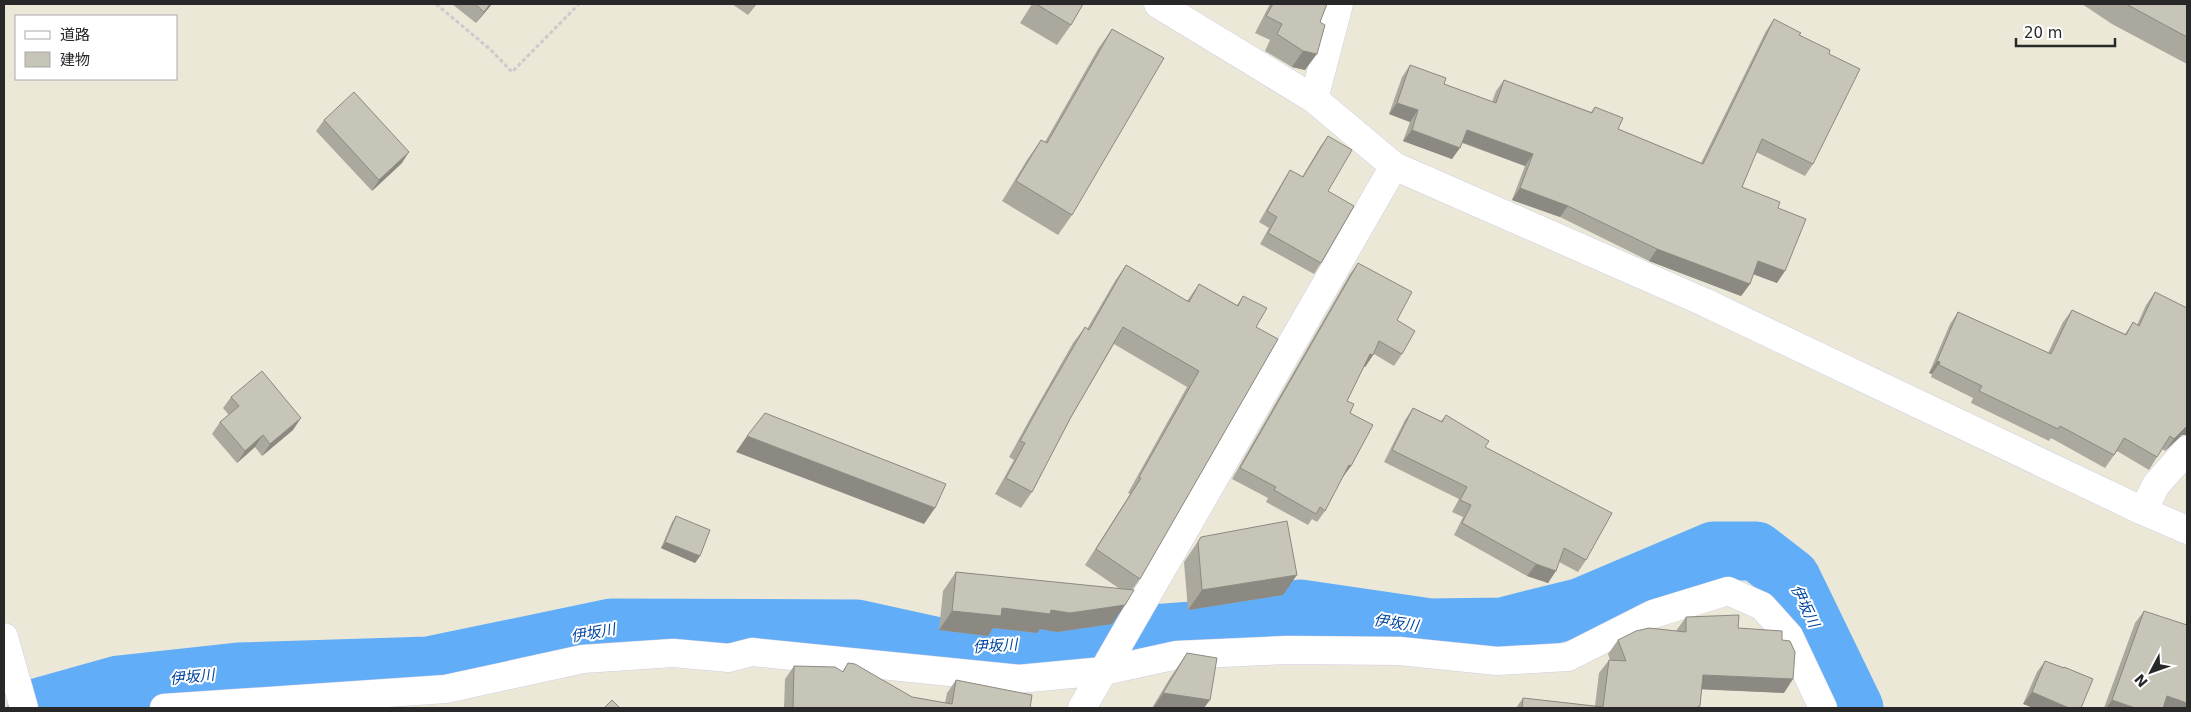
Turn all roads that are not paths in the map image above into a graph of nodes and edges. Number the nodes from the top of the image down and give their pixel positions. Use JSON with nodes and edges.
{"nodes":[{"id":1,"x":1158,"y":4,"type":"edge"},
{"id":2,"x":1339,"y":4,"type":"edge"},
{"id":3,"x":1314,"y":99,"type":"junction"},
{"id":4,"x":1394,"y":166,"type":"junction"},
{"id":5,"x":2187,"y":450,"type":"edge"},
{"id":6,"x":2144,"y":512,"type":"junction"},
{"id":7,"x":2187,"y":530,"type":"edge"},
{"id":8,"x":4,"y":637,"type":"edge"},
{"id":9,"x":1108,"y":664,"type":"junction"},
{"id":10,"x":17,"y":698,"type":"edge"},
{"id":11,"x":164,"y":708,"type":"edge"},
{"id":12,"x":1082,"y":708,"type":"edge"},
{"id":13,"x":1824,"y":708,"type":"edge"}],
"edges":[{"from":1,"to":3,"type":"street"},
{"from":2,"to":3,"type":"street"},
{"from":3,"to":4,"type":"street"},
{"from":4,"to":6,"type":"street"},
{"from":4,"to":9,"type":"street"},
{"from":5,"to":6,"type":"street"},
{"from":6,"to":7,"type":"street"},
{"from":8,"to":10,"type":"street"},
{"from":9,"to":11,"type":"street"},
{"from":9,"to":12,"type":"street"},
{"from":9,"to":13,"type":"street"}]}
